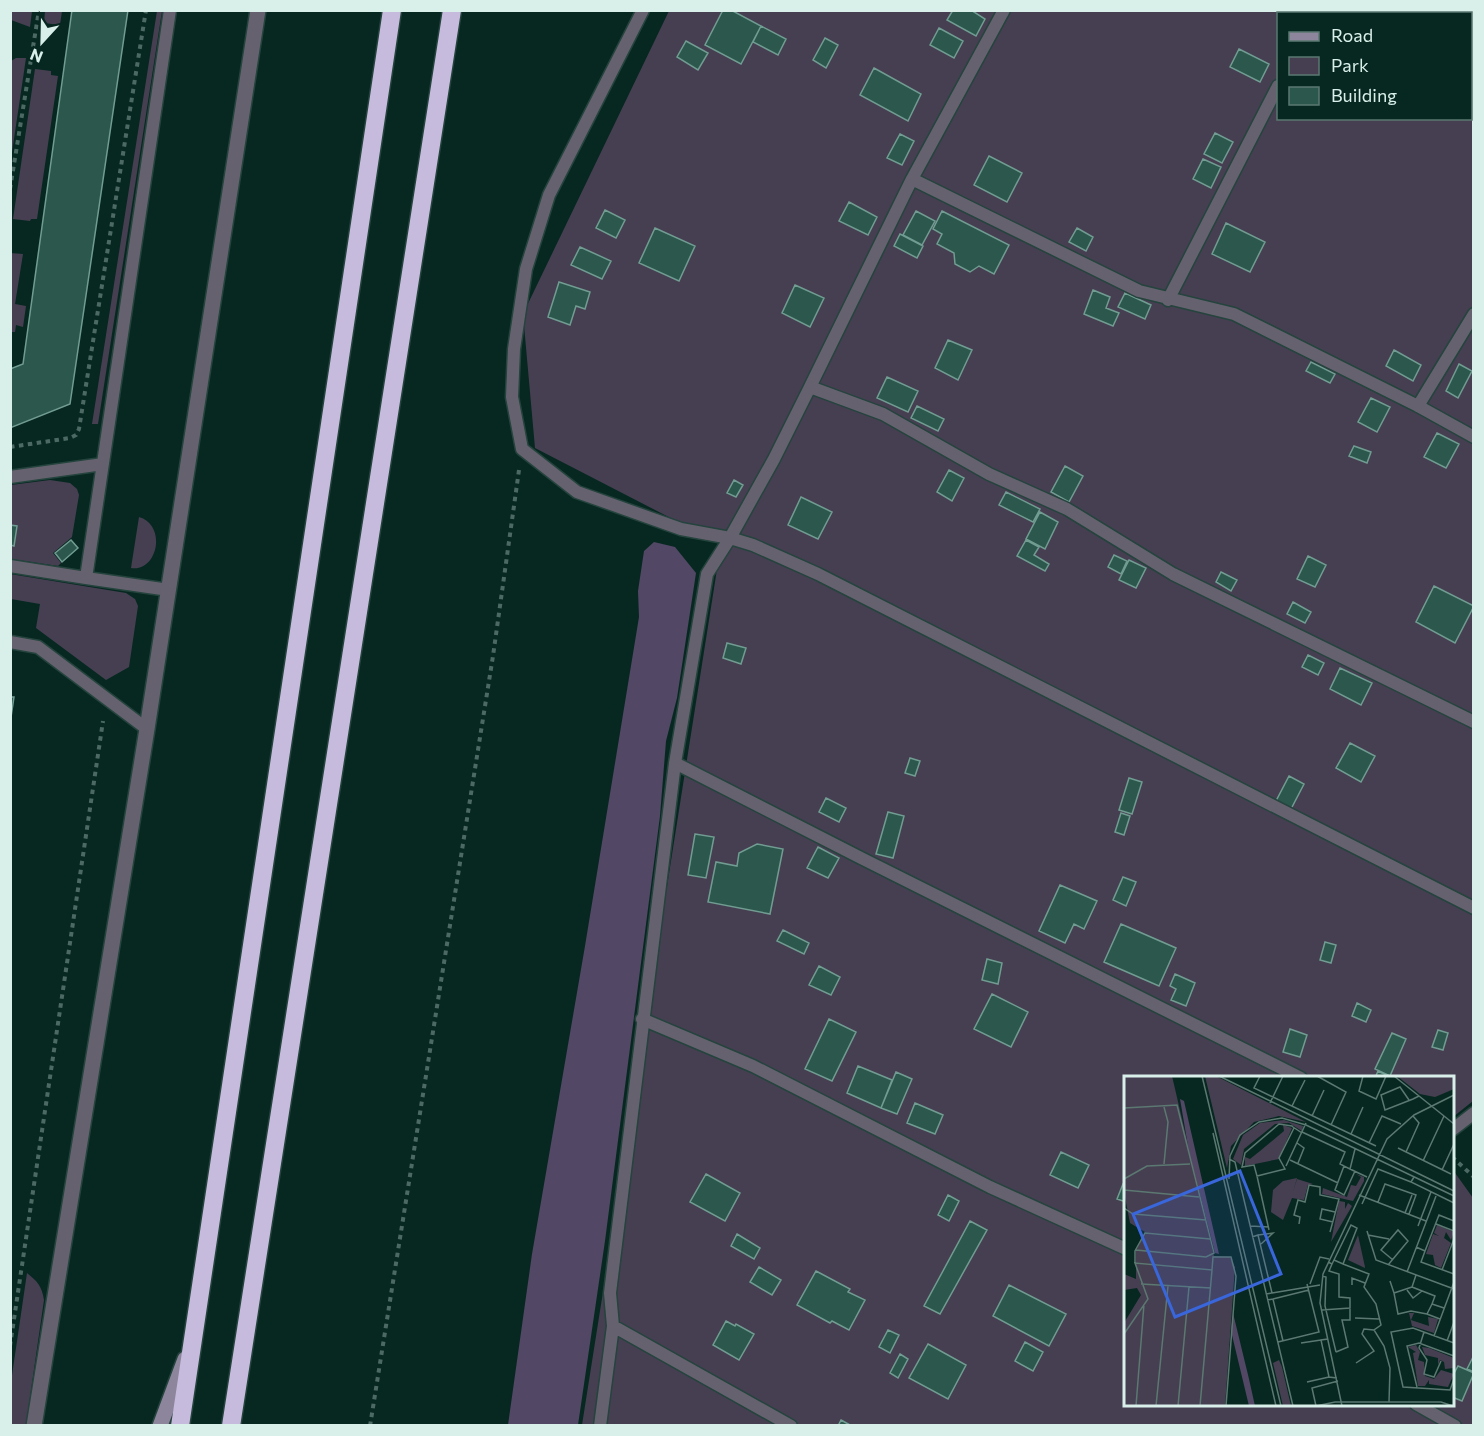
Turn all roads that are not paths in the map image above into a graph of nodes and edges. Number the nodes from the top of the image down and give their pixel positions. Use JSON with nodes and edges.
{"nodes":[{"id":1,"x":170,"y":10,"type":"edge"},
{"id":2,"x":258,"y":10,"type":"edge"},
{"id":3,"x":392,"y":10,"type":"edge"},
{"id":4,"x":452,"y":10,"type":"edge"},
{"id":5,"x":643,"y":10,"type":"edge"},
{"id":6,"x":1004,"y":10,"type":"edge"},
{"id":7,"x":1277,"y":88,"type":"edge"},
{"id":8,"x":912,"y":178,"type":"junction"},
{"id":9,"x":1168,"y":300,"type":"junction"},
{"id":10,"x":1473,"y":314,"type":"edge"},
{"id":11,"x":810,"y":387,"type":"junction"},
{"id":12,"x":1418,"y":406,"type":"junction"},
{"id":13,"x":1473,"y":437,"type":"edge"},
{"id":14,"x":103,"y":464,"type":"junction"},
{"id":15,"x":10,"y":477,"type":"edge"},
{"id":16,"x":730,"y":538,"type":"junction"},
{"id":17,"x":10,"y":566,"type":"edge"},
{"id":18,"x":86,"y":578,"type":"junction"},
{"id":19,"x":169,"y":590,"type":"junction"},
{"id":20,"x":10,"y":642,"type":"edge"},
{"id":21,"x":1473,"y":722,"type":"edge"},
{"id":22,"x":147,"y":729,"type":"junction"},
{"id":23,"x":675,"y":763,"type":"junction"},
{"id":24,"x":1473,"y":908,"type":"edge"},
{"id":25,"x":642,"y":1019,"type":"junction"},
{"id":26,"x":1299,"y":1076,"type":"edge"},
{"id":27,"x":1473,"y":1113,"type":"edge"},
{"id":28,"x":1454,"y":1128,"type":"edge"},
{"id":29,"x":1124,"y":1249,"type":"edge"},
{"id":30,"x":614,"y":1326,"type":"junction"},
{"id":31,"x":194,"y":1337,"type":"junction"},
{"id":32,"x":1420,"y":1406,"type":"edge"},
{"id":33,"x":34,"y":1425,"type":"edge"},
{"id":34,"x":160,"y":1425,"type":"edge"},
{"id":35,"x":180,"y":1425,"type":"edge"},
{"id":36,"x":231,"y":1425,"type":"edge"},
{"id":37,"x":600,"y":1425,"type":"edge"},
{"id":38,"x":791,"y":1425,"type":"edge"},
{"id":39,"x":1455,"y":1425,"type":"edge"}],
"edges":[{"from":1,"to":14,"type":"lane"},
{"from":2,"to":19,"type":"street"},
{"from":3,"to":31,"type":"highway"},
{"from":4,"to":36,"type":"highway"},
{"from":5,"to":16,"type":"lane"},
{"from":6,"to":8,"type":"lane"},
{"from":7,"to":9,"type":"lane"},
{"from":8,"to":9,"type":"lane"},
{"from":8,"to":11,"type":"lane"},
{"from":9,"to":12,"type":"lane"},
{"from":10,"to":12,"type":"lane"},
{"from":11,"to":16,"type":"lane"},
{"from":11,"to":21,"type":"lane"},
{"from":12,"to":13,"type":"lane"},
{"from":14,"to":15,"type":"lane"},
{"from":14,"to":18,"type":"lane"},
{"from":16,"to":23,"type":"lane"},
{"from":16,"to":24,"type":"lane"},
{"from":17,"to":18,"type":"lane"},
{"from":18,"to":19,"type":"lane"},
{"from":19,"to":22,"type":"street"},
{"from":20,"to":22,"type":"lane"},
{"from":22,"to":33,"type":"street"},
{"from":23,"to":25,"type":"lane"},
{"from":23,"to":26,"type":"lane"},
{"from":25,"to":29,"type":"lane"},
{"from":25,"to":30,"type":"lane"},
{"from":27,"to":28,"type":"lane"},
{"from":30,"to":37,"type":"lane"},
{"from":30,"to":38,"type":"lane"},
{"from":31,"to":34,"type":"street"},
{"from":31,"to":35,"type":"highway"},
{"from":32,"to":39,"type":"lane"}]}
